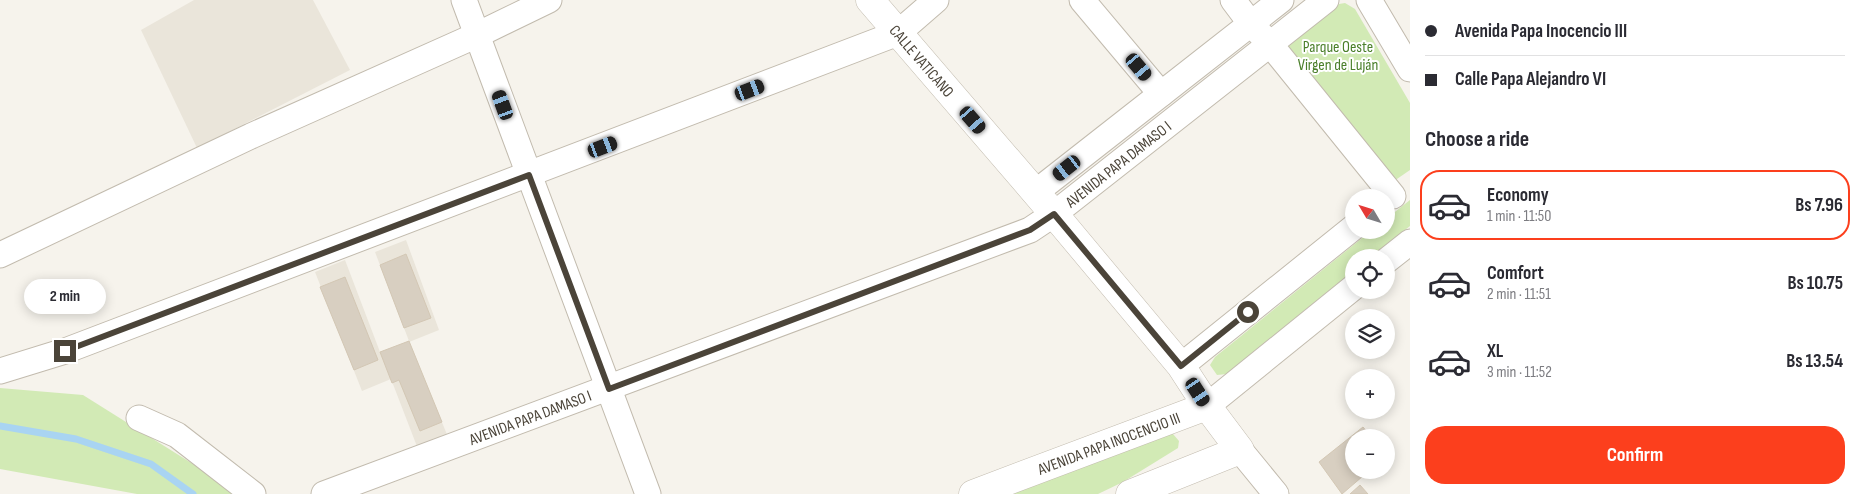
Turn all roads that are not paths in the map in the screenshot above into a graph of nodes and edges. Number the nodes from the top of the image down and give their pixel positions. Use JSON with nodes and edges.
{"nodes":[{"id":1,"x":464,"y":0,"type":"edge"},
{"id":2,"x":549,"y":0,"type":"edge"},
{"id":3,"x":870,"y":0,"type":"edge"},
{"id":4,"x":936,"y":0,"type":"edge"},
{"id":5,"x":1082,"y":0,"type":"edge"},
{"id":6,"x":1233,"y":0,"type":"edge"},
{"id":7,"x":1281,"y":0,"type":"edge"},
{"id":8,"x":1326,"y":0,"type":"edge"},
{"id":9,"x":1369,"y":0,"type":"edge"},
{"id":10,"x":1250,"y":24,"type":"junction"},
{"id":11,"x":898,"y":33,"type":"junction"},
{"id":12,"x":477,"y":35,"type":"junction"},
{"id":13,"x":1270,"y":44,"type":"junction"},
{"id":14,"x":1410,"y":69,"type":"edge"},
{"id":15,"x":1162,"y":94,"type":"junction"},
{"id":16,"x":529,"y":175,"type":"junction"},
{"id":17,"x":1036,"y":192,"type":"junction"},
{"id":18,"x":1397,"y":193,"type":"edge"},
{"id":19,"x":1054,"y":214,"type":"junction"},
{"id":20,"x":1345,"y":234,"type":"edge"},
{"id":21,"x":1410,"y":242,"type":"edge"},
{"id":22,"x":1395,"y":254,"type":"edge"},
{"id":23,"x":0,"y":255,"type":"edge"},
{"id":24,"x":1345,"y":294,"type":"edge"},
{"id":25,"x":1181,"y":366,"type":"junction"},
{"id":26,"x":0,"y":371,"type":"edge"},
{"id":27,"x":609,"y":389,"type":"junction"},
{"id":28,"x":1207,"y":406,"type":"junction"},
{"id":29,"x":139,"y":418,"type":"dead end"},
{"id":30,"x":1240,"y":450,"type":"junction"},
{"id":31,"x":253,"y":494,"type":"edge"},
{"id":32,"x":324,"y":494,"type":"edge"},
{"id":33,"x":648,"y":494,"type":"edge"},
{"id":34,"x":973,"y":494,"type":"edge"},
{"id":35,"x":1130,"y":494,"type":"edge"},
{"id":36,"x":1276,"y":494,"type":"edge"}],
"edges":[{"from":1,"to":12,"type":"street"},
{"from":2,"to":12,"type":"street"},
{"from":3,"to":11,"type":"street","name":"CALLE VATICANO"},
{"from":4,"to":11,"type":"street"},
{"from":5,"to":15,"type":"street"},
{"from":6,"to":10,"type":"street"},
{"from":7,"to":10,"type":"street","name":"AVENIDA PAPA DAMASO I"},
{"from":8,"to":13,"type":"street","name":"AVENIDA PAPA DAMASO I"},
{"from":9,"to":14,"type":"street"},
{"from":10,"to":13,"type":"street"},
{"from":10,"to":15,"type":"street","name":"AVENIDA PAPA DAMASO I"},
{"from":11,"to":16,"type":"street"},
{"from":11,"to":17,"type":"street","name":"CALLE VATICANO"},
{"from":12,"to":16,"type":"street"},
{"from":12,"to":23,"type":"street"},
{"from":13,"to":18,"type":"street"},
{"from":13,"to":19,"type":"street","name":"AVENIDA PAPA DAMASO I"},
{"from":15,"to":17,"type":"street","name":"AVENIDA PAPA DAMASO I"},
{"from":16,"to":26,"type":"street"},
{"from":16,"to":27,"type":"street"},
{"from":17,"to":19,"type":"street","name":"CALLE VATICANO"},
{"from":19,"to":25,"type":"street","name":"CALLE VATICANO"},
{"from":19,"to":27,"type":"street","name":"AVENIDA PAPA DAMASO I"},
{"from":20,"to":25,"type":"street"},
{"from":21,"to":22,"type":"street"},
{"from":24,"to":28,"type":"street","name":"AVENIDA PAPA INOCENCIO III"},
{"from":25,"to":28,"type":"street","name":"CALLE VATICANO"},
{"from":27,"to":32,"type":"street","name":"AVENIDA PAPA DAMASO I"},
{"from":27,"to":33,"type":"street"},
{"from":28,"to":30,"type":"street","name":"CALLE VATICANO"},
{"from":28,"to":34,"type":"street","name":"AVENIDA PAPA INOCENCIO III"},
{"from":29,"to":31,"type":"street"},
{"from":30,"to":35,"type":"street"},
{"from":30,"to":36,"type":"street","name":"CALLE VATICANO"}]}
